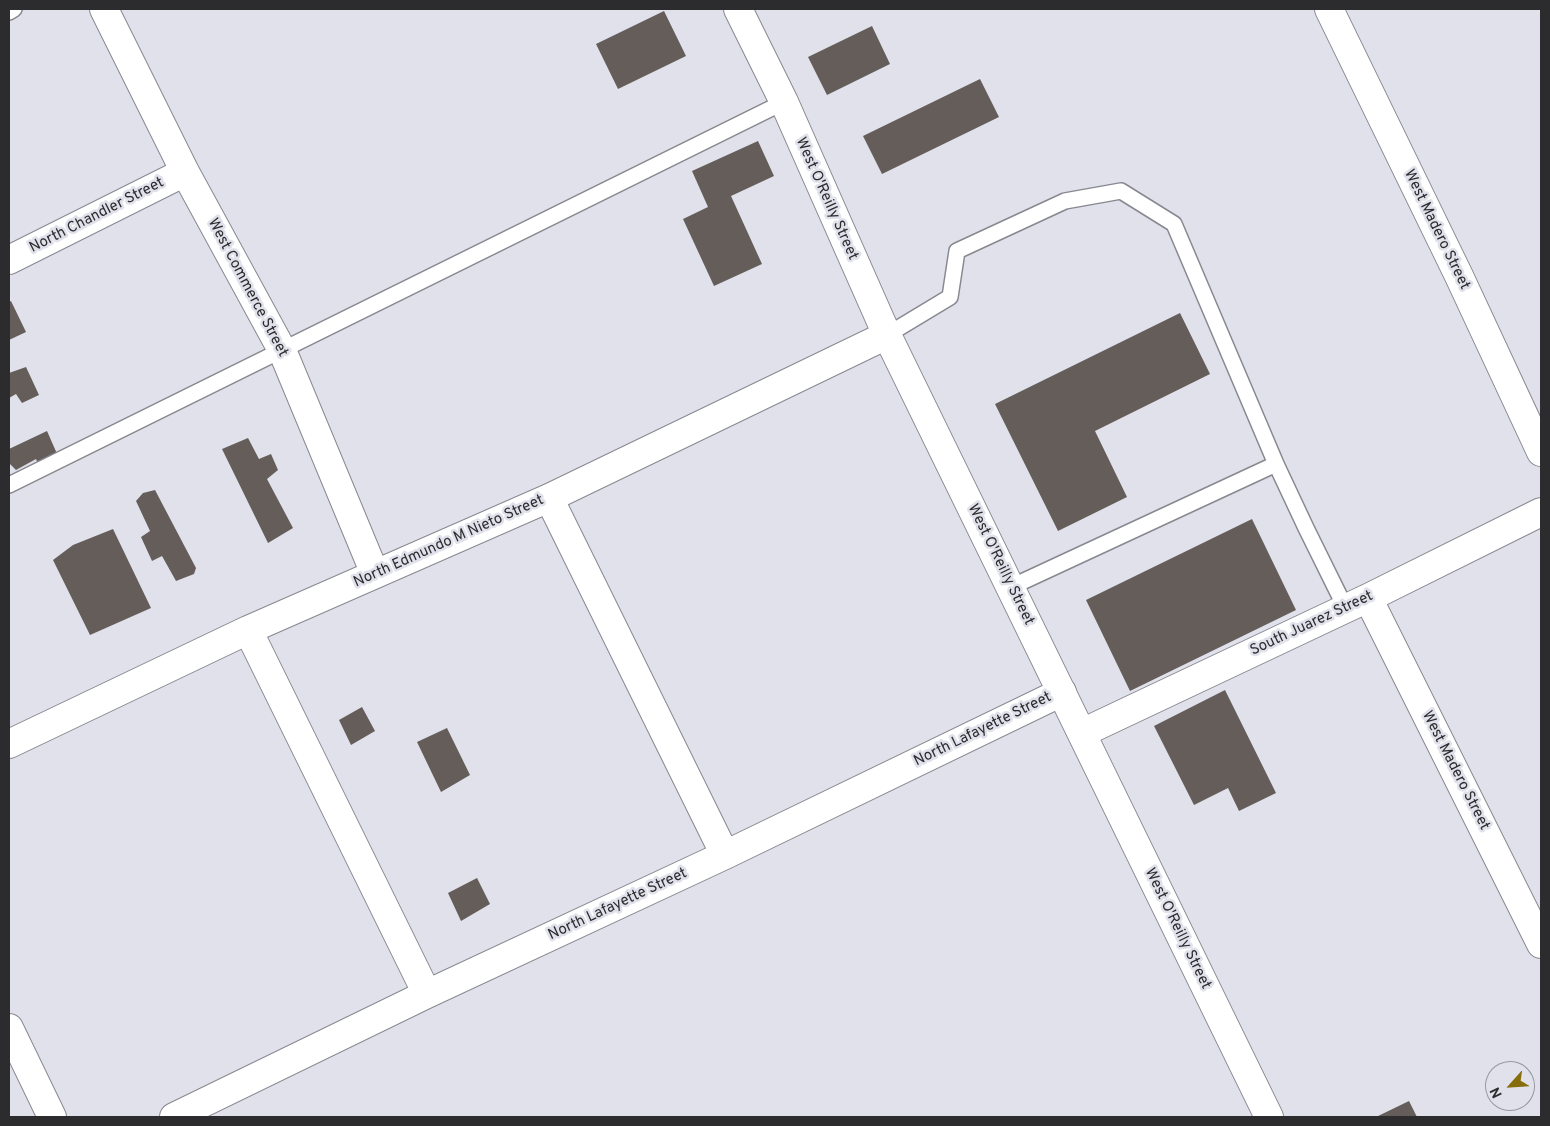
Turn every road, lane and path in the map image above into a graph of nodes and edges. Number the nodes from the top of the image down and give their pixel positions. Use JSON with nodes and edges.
{"nodes":[{"id":1,"x":14,"y":9,"type":"edge"},
{"id":2,"x":104,"y":9,"type":"edge"},
{"id":3,"x":738,"y":9,"type":"edge"},
{"id":4,"x":1329,"y":9,"type":"edge"},
{"id":5,"x":9,"y":12,"type":"edge"},
{"id":6,"x":784,"y":102,"type":"junction"},
{"id":7,"x":185,"y":172,"type":"junction"},
{"id":8,"x":9,"y":260,"type":"edge"},
{"id":9,"x":887,"y":335,"type":"junction"},
{"id":10,"x":282,"y":350,"type":"junction"},
{"id":11,"x":1541,"y":452,"type":"edge"},
{"id":12,"x":1276,"y":464,"type":"junction"},
{"id":13,"x":9,"y":485,"type":"edge"},
{"id":14,"x":549,"y":498,"type":"junction"},
{"id":15,"x":1541,"y":512,"type":"edge"},
{"id":16,"x":375,"y":574,"type":"junction"},
{"id":17,"x":1011,"y":587,"type":"junction"},
{"id":18,"x":1357,"y":603,"type":"junction"},
{"id":19,"x":248,"y":630,"type":"junction"},
{"id":20,"x":1062,"y":692,"type":"junction"},
{"id":21,"x":1082,"y":733,"type":"junction"},
{"id":22,"x":9,"y":744,"type":"edge"},
{"id":23,"x":725,"y":855,"type":"junction"},
{"id":24,"x":1541,"y":944,"type":"edge"},
{"id":25,"x":427,"y":994,"type":"junction"},
{"id":26,"x":9,"y":1028,"type":"edge"},
{"id":27,"x":52,"y":1117,"type":"edge"},
{"id":28,"x":174,"y":1117,"type":"edge"},
{"id":29,"x":1269,"y":1117,"type":"edge"}],
"edges":[{"from":1,"to":5,"type":"lane"},
{"from":2,"to":7,"type":"street","name":"West Commerce Street"},
{"from":3,"to":6,"type":"street","name":"West O'Reilly Street"},
{"from":4,"to":11,"type":"street","name":"West Madero Street"},
{"from":6,"to":9,"type":"street","name":"West O'Reilly Street"},
{"from":6,"to":10,"type":"lane"},
{"from":7,"to":8,"type":"street","name":"North Chandler Street"},
{"from":7,"to":10,"type":"street","name":"West Commerce Street"},
{"from":9,"to":12,"type":"lane"},
{"from":9,"to":14,"type":"street","name":"North Edmundo M Nieto Street"},
{"from":9,"to":17,"type":"street","name":"West O'Reilly Street"},
{"from":10,"to":13,"type":"lane"},
{"from":10,"to":16,"type":"street","name":"West Commerce Street"},
{"from":12,"to":17,"type":"lane"},
{"from":12,"to":18,"type":"lane"},
{"from":14,"to":16,"type":"street","name":"North Edmundo M Nieto Street"},
{"from":14,"to":23,"type":"street"},
{"from":15,"to":18,"type":"street","name":"South Juarez Street"},
{"from":16,"to":19,"type":"street","name":"North Edmundo M Nieto Street"},
{"from":17,"to":20,"type":"street","name":"West O'Reilly Street"},
{"from":18,"to":21,"type":"street","name":"South Juarez Street"},
{"from":18,"to":24,"type":"street","name":"West Madero Street"},
{"from":19,"to":22,"type":"street","name":"North Edmundo M Nieto Street"},
{"from":19,"to":25,"type":"street"},
{"from":20,"to":21,"type":"street","name":"West O'Reilly Street"},
{"from":20,"to":23,"type":"street","name":"North Lafayette Street"},
{"from":21,"to":29,"type":"street","name":"West O'Reilly Street"},
{"from":23,"to":25,"type":"street","name":"North Lafayette Street"},
{"from":25,"to":28,"type":"street","name":"North Lafayette Street"},
{"from":26,"to":27,"type":"street"}]}
